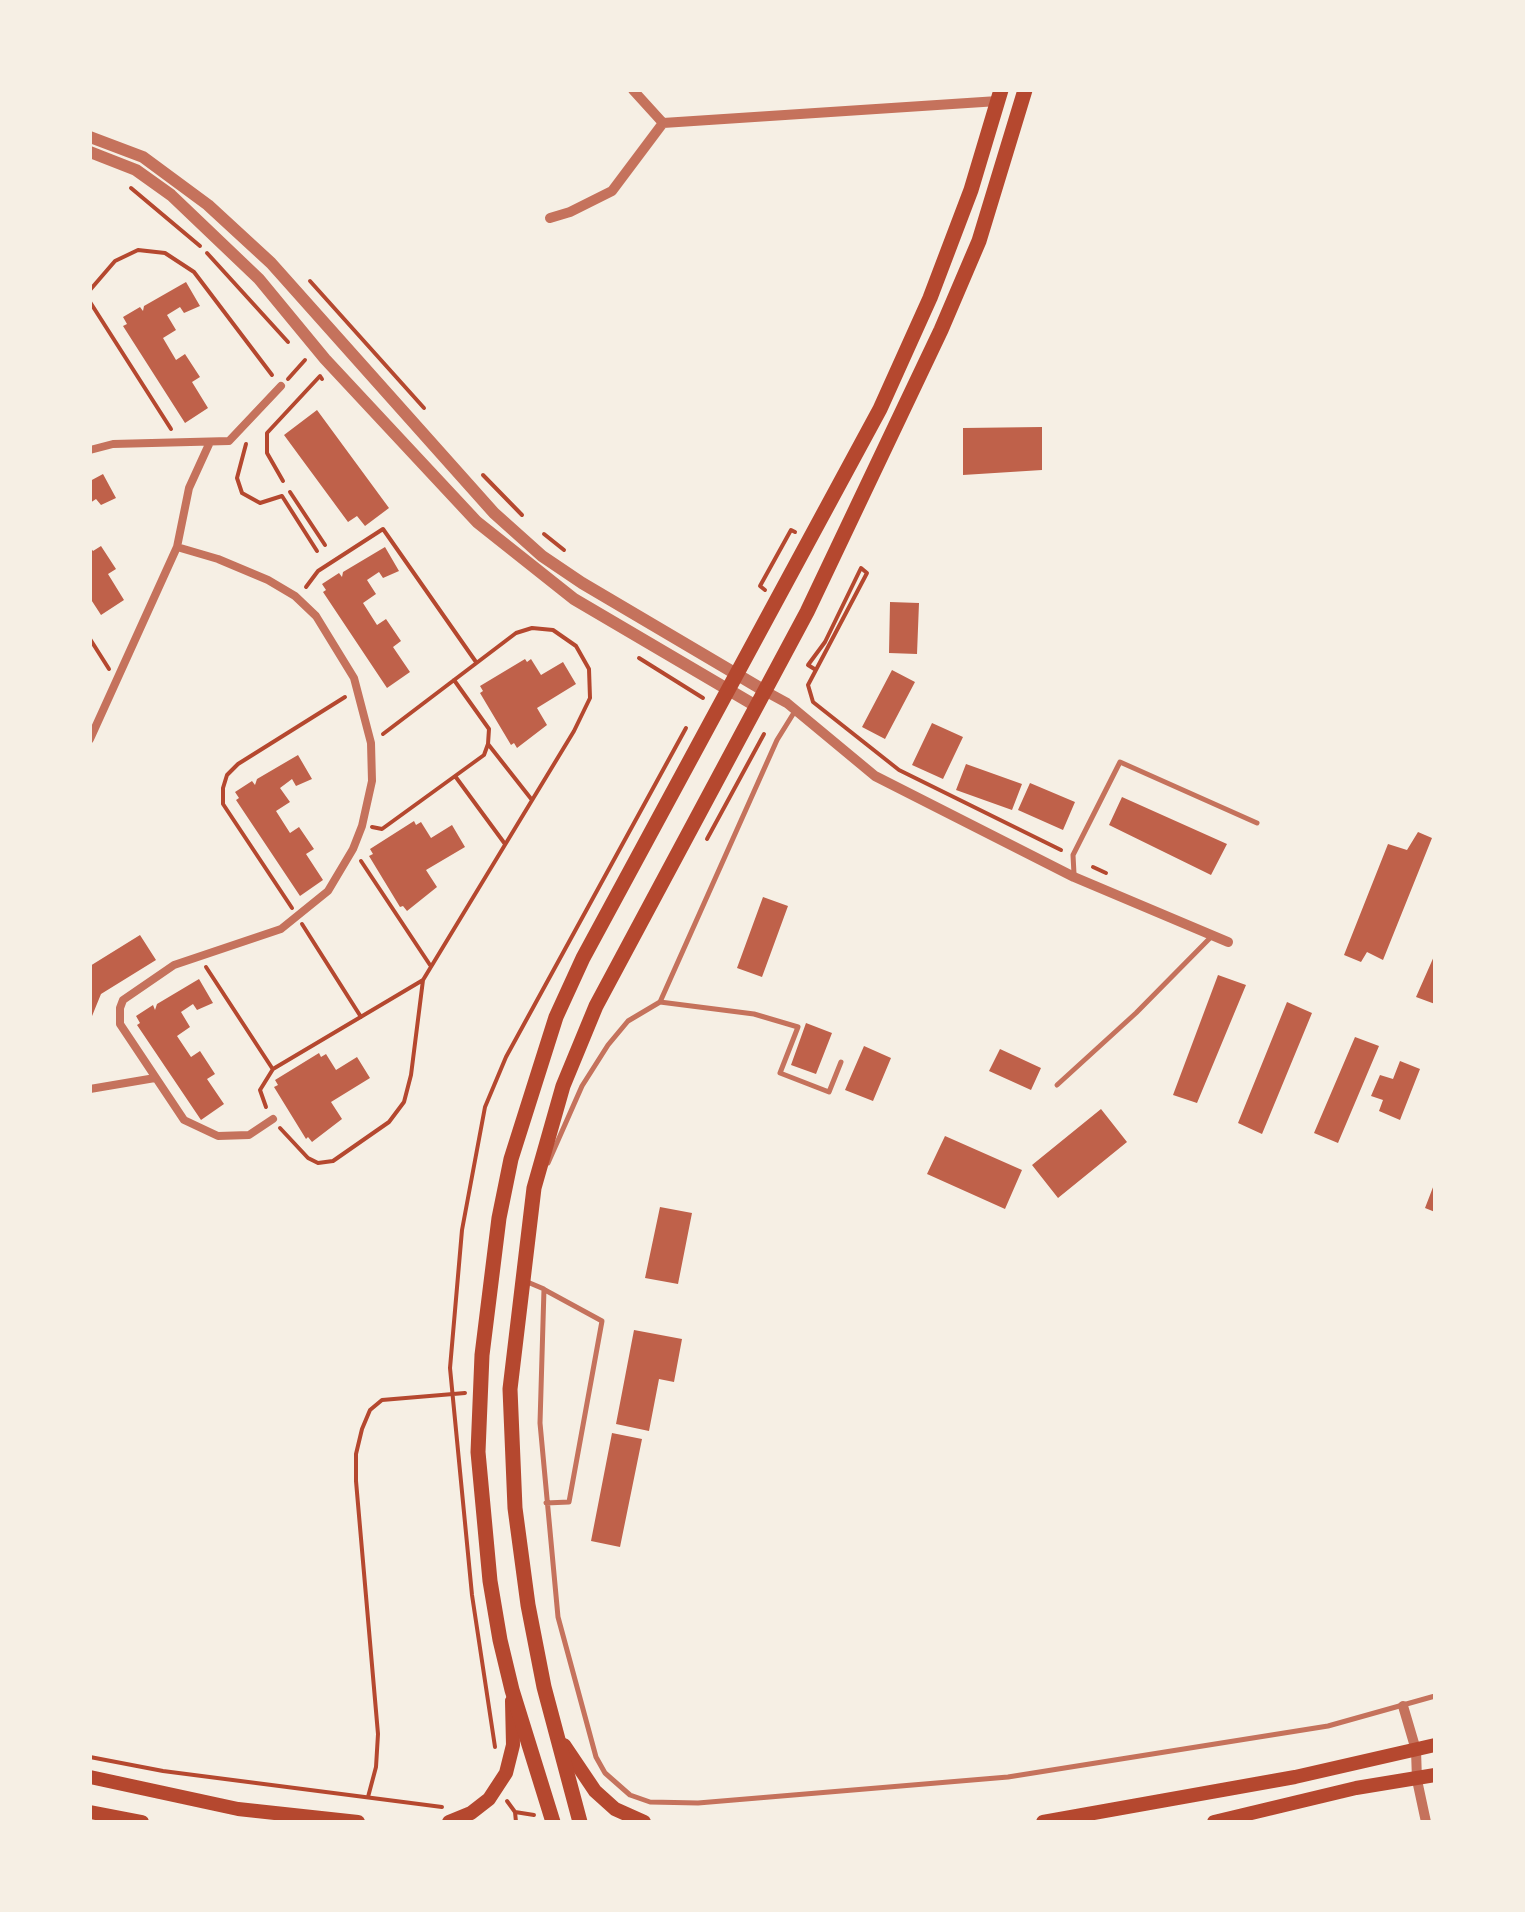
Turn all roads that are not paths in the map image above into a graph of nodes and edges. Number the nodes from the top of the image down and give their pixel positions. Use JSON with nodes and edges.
{"nodes":[{"id":1,"x":633,"y":90,"type":"edge"},
{"id":2,"x":1025,"y":90,"type":"edge"},
{"id":3,"x":1000,"y":96,"type":"edge"},
{"id":4,"x":663,"y":124,"type":"junction"},
{"id":5,"x":90,"y":137,"type":"edge"},
{"id":6,"x":90,"y":152,"type":"edge"},
{"id":7,"x":550,"y":218,"type":"dead end"},
{"id":8,"x":281,"y":386,"type":"road end"},
{"id":9,"x":210,"y":442,"type":"junction"},
{"id":10,"x":90,"y":450,"type":"edge"},
{"id":11,"x":177,"y":547,"type":"junction"},
{"id":12,"x":737,"y":675,"type":"junction"},
{"id":13,"x":765,"y":690,"type":"junction"},
{"id":14,"x":728,"y":692,"type":"junction"},
{"id":15,"x":756,"y":706,"type":"junction"},
{"id":16,"x":796,"y":711,"type":"junction"},
{"id":17,"x":90,"y":738,"type":"edge"},
{"id":18,"x":1257,"y":823,"type":"dead end"},
{"id":19,"x":1074,"y":876,"type":"junction"},
{"id":20,"x":1212,"y":936,"type":"junction"},
{"id":21,"x":1228,"y":942,"type":"dead end"},
{"id":22,"x":660,"y":1002,"type":"junction"},
{"id":23,"x":841,"y":1062,"type":"dead end"},
{"id":24,"x":156,"y":1078,"type":"junction"},
{"id":25,"x":1057,"y":1084,"type":"dead end"},
{"id":26,"x":90,"y":1089,"type":"edge"},
{"id":27,"x":273,"y":1119,"type":"road end"},
{"id":28,"x":534,"y":1188,"type":"junction"},
{"id":29,"x":521,"y":1280,"type":"junction"},
{"id":30,"x":544,"y":1289,"type":"junction"},
{"id":31,"x":546,"y":1504,"type":"junction"},
{"id":32,"x":512,"y":1690,"type":"junction"},
{"id":33,"x":1435,"y":1696,"type":"edge"},
{"id":34,"x":1403,"y":1706,"type":"junction"},
{"id":35,"x":555,"y":1728,"type":"junction"},
{"id":36,"x":1435,"y":1744,"type":"edge"},
{"id":37,"x":1416,"y":1750,"type":"junction"},
{"id":38,"x":1435,"y":1775,"type":"edge"},
{"id":39,"x":90,"y":1777,"type":"edge"},
{"id":40,"x":1417,"y":1780,"type":"junction"},
{"id":41,"x":650,"y":1802,"type":"junction"},
{"id":42,"x":90,"y":1812,"type":"edge"},
{"id":43,"x":447,"y":1814,"type":"edge"},
{"id":44,"x":361,"y":1816,"type":"edge"},
{"id":45,"x":142,"y":1822,"type":"edge"},
{"id":46,"x":553,"y":1822,"type":"edge"},
{"id":47,"x":580,"y":1822,"type":"edge"},
{"id":48,"x":644,"y":1822,"type":"edge"},
{"id":49,"x":1043,"y":1822,"type":"edge"},
{"id":50,"x":1214,"y":1822,"type":"edge"},
{"id":51,"x":1426,"y":1822,"type":"edge"}],
"edges":[{"from":1,"to":4,"type":"street"},
{"from":2,"to":13,"type":"main road"},
{"from":3,"to":4,"type":"street"},
{"from":3,"to":12,"type":"main road"},
{"from":4,"to":7,"type":"street"},
{"from":5,"to":12,"type":"street"},
{"from":6,"to":14,"type":"street"},
{"from":8,"to":9,"type":"street"},
{"from":9,"to":10,"type":"street"},
{"from":9,"to":11,"type":"street"},
{"from":11,"to":17,"type":"street"},
{"from":11,"to":24,"type":"street"},
{"from":12,"to":13,"type":"street"},
{"from":12,"to":14,"type":"main road"},
{"from":13,"to":15,"type":"main road"},
{"from":13,"to":16,"type":"street"},
{"from":14,"to":15,"type":"street"},
{"from":14,"to":32,"type":"main road"},
{"from":15,"to":28,"type":"main road"},
{"from":16,"to":19,"type":"street"},
{"from":16,"to":22,"type":"lane"},
{"from":18,"to":19,"type":"lane"},
{"from":19,"to":20,"type":"street"},
{"from":20,"to":21,"type":"street"},
{"from":20,"to":25,"type":"lane"},
{"from":22,"to":23,"type":"lane"},
{"from":22,"to":28,"type":"lane"},
{"from":24,"to":26,"type":"street"},
{"from":24,"to":27,"type":"street"},
{"from":28,"to":29,"type":"main road"},
{"from":29,"to":30,"type":"lane"},
{"from":29,"to":35,"type":"main road"},
{"from":30,"to":31,"type":"lane"},
{"from":30,"to":31,"type":"lane"},
{"from":31,"to":41,"type":"lane"},
{"from":32,"to":43,"type":"main road"},
{"from":32,"to":46,"type":"main road"},
{"from":33,"to":34,"type":"lane"},
{"from":34,"to":37,"type":"street"},
{"from":34,"to":41,"type":"lane"},
{"from":35,"to":47,"type":"main road"},
{"from":35,"to":48,"type":"main road"},
{"from":36,"to":37,"type":"main road"},
{"from":37,"to":40,"type":"street"},
{"from":37,"to":49,"type":"main road"},
{"from":38,"to":40,"type":"main road"},
{"from":39,"to":44,"type":"main road"},
{"from":40,"to":50,"type":"main road"},
{"from":40,"to":51,"type":"street"},
{"from":41,"to":48,"type":"lane"},
{"from":42,"to":45,"type":"main road"}]}
